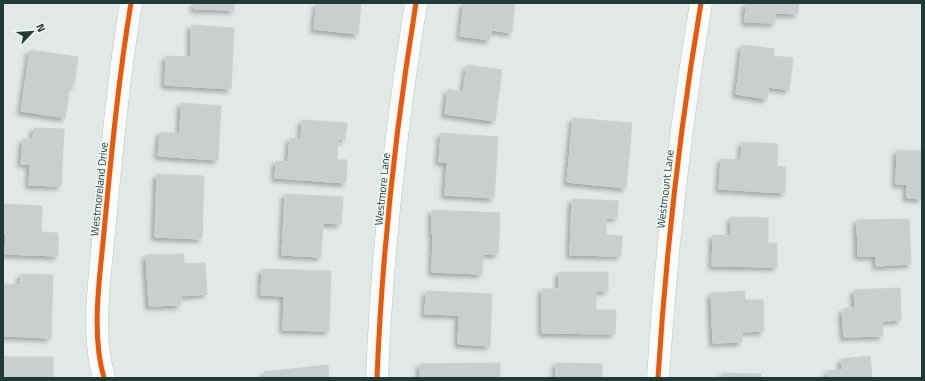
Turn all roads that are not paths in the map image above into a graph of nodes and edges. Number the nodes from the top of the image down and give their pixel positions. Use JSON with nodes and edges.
{"nodes":[{"id":1,"x":131,"y":3,"type":"edge"},
{"id":2,"x":416,"y":3,"type":"edge"},
{"id":3,"x":701,"y":3,"type":"edge"},
{"id":4,"x":104,"y":378,"type":"edge"},
{"id":5,"x":377,"y":378,"type":"edge"},
{"id":6,"x":658,"y":378,"type":"edge"}],
"edges":[{"from":1,"to":4,"type":"street","name":"Westmoreland Drive"},
{"from":2,"to":5,"type":"street","name":"Westmore Lane"},
{"from":3,"to":6,"type":"street","name":"Westmount Lane"}]}
